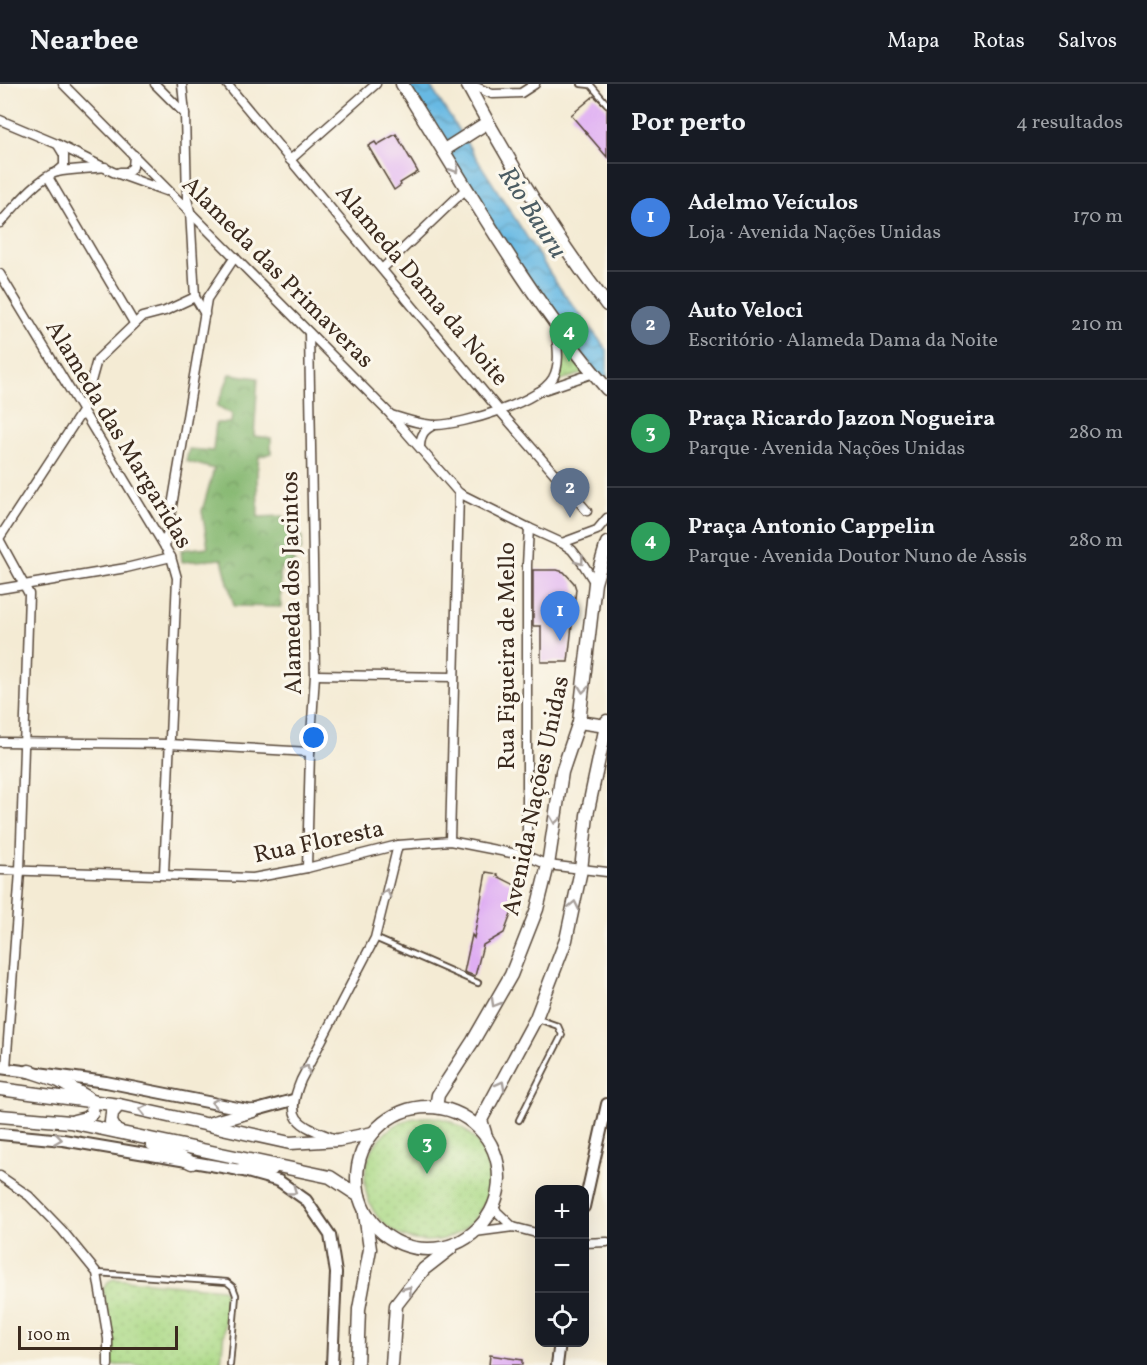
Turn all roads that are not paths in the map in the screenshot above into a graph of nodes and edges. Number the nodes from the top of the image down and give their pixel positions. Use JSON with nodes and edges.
{"nodes":[{"id":1,"x":63,"y":84,"type":"edge"},
{"id":2,"x":155,"y":84,"type":"edge"},
{"id":3,"x":182,"y":84,"type":"edge"},
{"id":4,"x":227,"y":84,"type":"edge"},
{"id":5,"x":376,"y":84,"type":"edge"},
{"id":6,"x":402,"y":84,"type":"edge"},
{"id":7,"x":468,"y":84,"type":"edge"},
{"id":8,"x":535,"y":84,"type":"edge"},
{"id":9,"x":581,"y":84,"type":"edge"},
{"id":10,"x":590,"y":84,"type":"edge"},
{"id":11,"x":607,"y":104,"type":"edge"},
{"id":12,"x":185,"y":114,"type":"junction"},
{"id":13,"x":0,"y":120,"type":"edge"},
{"id":14,"x":488,"y":122,"type":"junction"},
{"id":15,"x":57,"y":144,"type":"junction"},
{"id":16,"x":444,"y":150,"type":"junction"},
{"id":17,"x":134,"y":155,"type":"junction"},
{"id":18,"x":290,"y":160,"type":"junction"},
{"id":19,"x":109,"y":169,"type":"junction"},
{"id":20,"x":56,"y":173,"type":"junction"},
{"id":21,"x":48,"y":177,"type":"junction"},
{"id":22,"x":467,"y":188,"type":"junction"},
{"id":23,"x":169,"y":192,"type":"junction"},
{"id":24,"x":190,"y":211,"type":"junction"},
{"id":25,"x":0,"y":223,"type":"edge"},
{"id":26,"x":236,"y":257,"type":"junction"},
{"id":27,"x":383,"y":268,"type":"junction"},
{"id":28,"x":0,"y":274,"type":"edge"},
{"id":29,"x":195,"y":297,"type":"junction"},
{"id":30,"x":605,"y":300,"type":"edge"},
{"id":31,"x":205,"y":314,"type":"junction"},
{"id":32,"x":555,"y":322,"type":"junction"},
{"id":33,"x":134,"y":324,"type":"junction"},
{"id":34,"x":309,"y":333,"type":"junction"},
{"id":35,"x":594,"y":374,"type":"junction"},
{"id":36,"x":607,"y":388,"type":"edge"},
{"id":37,"x":535,"y":393,"type":"junction"},
{"id":38,"x":83,"y":410,"type":"junction"},
{"id":39,"x":499,"y":410,"type":"junction"},
{"id":40,"x":391,"y":415,"type":"junction"},
{"id":41,"x":434,"y":425,"type":"junction"},
{"id":42,"x":420,"y":446,"type":"junction"},
{"id":43,"x":459,"y":493,"type":"junction"},
{"id":44,"x":587,"y":510,"type":"dead end"},
{"id":45,"x":607,"y":518,"type":"edge"},
{"id":46,"x":529,"y":528,"type":"junction"},
{"id":47,"x":0,"y":539,"type":"edge"},
{"id":48,"x":562,"y":543,"type":"junction"},
{"id":49,"x":607,"y":543,"type":"edge"},
{"id":50,"x":165,"y":547,"type":"junction"},
{"id":51,"x":171,"y":557,"type":"junction"},
{"id":52,"x":595,"y":583,"type":"junction"},
{"id":53,"x":26,"y":585,"type":"junction"},
{"id":54,"x":0,"y":589,"type":"edge"},
{"id":55,"x":315,"y":675,"type":"junction"},
{"id":56,"x":454,"y":677,"type":"junction"},
{"id":57,"x":607,"y":721,"type":"edge"},
{"id":58,"x":579,"y":722,"type":"junction"},
{"id":59,"x":606,"y":726,"type":"edge"},
{"id":60,"x":0,"y":742,"type":"edge"},
{"id":61,"x":25,"y":742,"type":"junction"},
{"id":62,"x":169,"y":744,"type":"junction"},
{"id":63,"x":310,"y":752,"type":"junction"},
{"id":64,"x":450,"y":841,"type":"junction"},
{"id":65,"x":398,"y":845,"type":"junction"},
{"id":66,"x":527,"y":856,"type":"junction"},
{"id":67,"x":548,"y":865,"type":"junction"},
{"id":68,"x":307,"y":868,"type":"junction"},
{"id":69,"x":0,"y":870,"type":"edge"},
{"id":70,"x":20,"y":870,"type":"junction"},
{"id":71,"x":581,"y":870,"type":"junction"},
{"id":72,"x":607,"y":872,"type":"edge"},
{"id":73,"x":164,"y":874,"type":"junction"},
{"id":74,"x":375,"y":938,"type":"junction"},
{"id":75,"x":478,"y":982,"type":"dead end"},
{"id":76,"x":536,"y":1018,"type":"junction"},
{"id":77,"x":3,"y":1068,"type":"edge"},
{"id":78,"x":29,"y":1071,"type":"junction"},
{"id":79,"x":0,"y":1089,"type":"edge"},
{"id":80,"x":293,"y":1100,"type":"junction"},
{"id":81,"x":93,"y":1101,"type":"junction"},
{"id":82,"x":607,"y":1104,"type":"edge"},
{"id":83,"x":119,"y":1105,"type":"junction"},
{"id":84,"x":436,"y":1107,"type":"junction"},
{"id":85,"x":253,"y":1111,"type":"junction"},
{"id":86,"x":0,"y":1116,"type":"edge"},
{"id":87,"x":519,"y":1120,"type":"dead end"},
{"id":88,"x":70,"y":1122,"type":"junction"},
{"id":89,"x":208,"y":1124,"type":"junction"},
{"id":90,"x":116,"y":1131,"type":"junction"},
{"id":91,"x":373,"y":1133,"type":"junction"},
{"id":92,"x":0,"y":1134,"type":"edge"},
{"id":93,"x":486,"y":1137,"type":"junction"},
{"id":94,"x":339,"y":1140,"type":"junction"},
{"id":95,"x":192,"y":1163,"type":"junction"},
{"id":96,"x":288,"y":1168,"type":"junction"},
{"id":97,"x":240,"y":1170,"type":"junction"},
{"id":98,"x":0,"y":1176,"type":"edge"},
{"id":99,"x":589,"y":1188,"type":"edge"},
{"id":100,"x":359,"y":1196,"type":"junction"},
{"id":101,"x":493,"y":1208,"type":"junction"},
{"id":102,"x":365,"y":1212,"type":"junction"},
{"id":103,"x":513,"y":1227,"type":"junction"},
{"id":104,"x":475,"y":1232,"type":"junction"},
{"id":105,"x":535,"y":1233,"type":"edge"},
{"id":106,"x":607,"y":1242,"type":"edge"},
{"id":107,"x":589,"y":1243,"type":"edge"},
{"id":108,"x":456,"y":1244,"type":"junction"},
{"id":109,"x":97,"y":1273,"type":"junction"},
{"id":110,"x":359,"y":1309,"type":"junction"},
{"id":111,"x":559,"y":1347,"type":"edge"},
{"id":112,"x":108,"y":1365,"type":"edge"},
{"id":113,"x":230,"y":1365,"type":"edge"},
{"id":114,"x":332,"y":1365,"type":"edge"},
{"id":115,"x":349,"y":1365,"type":"edge"},
{"id":116,"x":357,"y":1365,"type":"edge"},
{"id":117,"x":392,"y":1365,"type":"edge"},
{"id":118,"x":557,"y":1365,"type":"edge"}],
"edges":[{"from":1,"to":17,"type":"street","name":"Alameda das Primaveras"},
{"from":2,"to":12,"type":"street"},
{"from":3,"to":12,"type":"street"},
{"from":4,"to":18,"type":"street","name":"Alameda Dama da Noite"},
{"from":5,"to":18,"type":"street"},
{"from":6,"to":16,"type":"main road"},
{"from":7,"to":8,"type":"street"},
{"from":7,"to":14,"type":"main road"},
{"from":9,"to":10,"type":"lane"},
{"from":10,"to":11,"type":"lane"},
{"from":12,"to":24,"type":"street"},
{"from":13,"to":15,"type":"street"},
{"from":14,"to":16,"type":"main road"},
{"from":14,"to":30,"type":"main road"},
{"from":15,"to":19,"type":"street"},
{"from":15,"to":20,"type":"street"},
{"from":16,"to":22,"type":"main road","one_way":true},
{"from":17,"to":19,"type":"street"},
{"from":17,"to":23,"type":"street","name":"Alameda das Primaveras"},
{"from":18,"to":27,"type":"street","name":"Alameda Dama da Noite"},
{"from":19,"to":20,"type":"street"},
{"from":19,"to":23,"type":"street"},
{"from":20,"to":21,"type":"street"},
{"from":21,"to":25,"type":"street"},
{"from":21,"to":33,"type":"street"},
{"from":22,"to":27,"type":"street"},
{"from":22,"to":32,"type":"main road"},
{"from":23,"to":24,"type":"street","name":"Alameda das Primaveras"},
{"from":24,"to":26,"type":"street","name":"Alameda das Primaveras"},
{"from":24,"to":29,"type":"street"},
{"from":26,"to":31,"type":"street"},
{"from":26,"to":34,"type":"street","name":"Alameda das Primaveras"},
{"from":27,"to":39,"type":"street","name":"Alameda Dama da Noite"},
{"from":28,"to":38,"type":"street","name":"Alameda das Margaridas"},
{"from":29,"to":31,"type":"street"},
{"from":29,"to":33,"type":"street"},
{"from":31,"to":50,"type":"street"},
{"from":32,"to":35,"type":"main road"},
{"from":32,"to":37,"type":"street"},
{"from":33,"to":38,"type":"street"},
{"from":34,"to":40,"type":"street","name":"Alameda das Primaveras"},
{"from":34,"to":55,"type":"street","name":"Alameda dos Jacintos"},
{"from":35,"to":36,"type":"main road"},
{"from":35,"to":37,"type":"street"},
{"from":37,"to":39,"type":"street"},
{"from":38,"to":47,"type":"street"},
{"from":38,"to":50,"type":"street","name":"Alameda das Margaridas"},
{"from":39,"to":41,"type":"street"},
{"from":39,"to":44,"type":"street","name":"Alameda Dama da Noite"},
{"from":40,"to":41,"type":"street"},
{"from":40,"to":42,"type":"street","name":"Alameda das Primaveras"},
{"from":41,"to":42,"type":"street"},
{"from":42,"to":43,"type":"street","name":"Alameda das Primaveras"},
{"from":43,"to":46,"type":"street","name":"Alameda das Primaveras"},
{"from":43,"to":56,"type":"street"},
{"from":45,"to":48,"type":"street"},
{"from":46,"to":48,"type":"street","name":"Alameda das Primaveras"},
{"from":46,"to":66,"type":"street","name":"Rua Figueira de Mello"},
{"from":47,"to":53,"type":"street"},
{"from":48,"to":52,"type":"street","one_way":true},
{"from":49,"to":52,"type":"main road","name":"Avenida Nações Unidas"},
{"from":50,"to":51,"type":"street","name":"Alameda das Margaridas"},
{"from":51,"to":53,"type":"street"},
{"from":51,"to":62,"type":"street","name":"Alameda das Margaridas"},
{"from":52,"to":58,"type":"main road","name":"Avenida Nações Unidas","one_way":true},
{"from":53,"to":54,"type":"street"},
{"from":53,"to":61,"type":"street"},
{"from":55,"to":56,"type":"street"},
{"from":55,"to":63,"type":"street","name":"Alameda dos Jacintos"},
{"from":56,"to":64,"type":"street"},
{"from":57,"to":59,"type":"main road"},
{"from":58,"to":59,"type":"main road"},
{"from":58,"to":67,"type":"main road","name":"Avenida Nações Unidas","one_way":true},
{"from":59,"to":71,"type":"main road"},
{"from":60,"to":61,"type":"street"},
{"from":61,"to":62,"type":"street"},
{"from":61,"to":70,"type":"street"},
{"from":62,"to":63,"type":"street"},
{"from":62,"to":73,"type":"street","name":"Alameda das Margaridas"},
{"from":63,"to":68,"type":"street","name":"Alameda dos Jacintos"},
{"from":64,"to":65,"type":"street","name":"Rua Floresta"},
{"from":64,"to":66,"type":"street","name":"Rua Floresta"},
{"from":65,"to":68,"type":"street","name":"Rua Floresta"},
{"from":74,"to":65,"type":"street","one_way":true},
{"from":66,"to":67,"type":"street","name":"Rua Floresta"},
{"from":67,"to":71,"type":"street","name":"Rua Floresta"},
{"from":67,"to":84,"type":"main road","name":"Avenida Nações Unidas","one_way":true},
{"from":68,"to":73,"type":"street","name":"Rua Floresta"},
{"from":69,"to":70,"type":"street","name":"Rua Floresta"},
{"from":70,"to":73,"type":"street","name":"Rua Floresta"},
{"from":70,"to":77,"type":"street"},
{"from":71,"to":72,"type":"street","name":"Rua Floresta"},
{"from":76,"to":71,"type":"main road","one_way":true},
{"from":74,"to":75,"type":"lane"},
{"from":80,"to":74,"type":"street","one_way":true},
{"from":76,"to":87,"type":"lane"},
{"from":93,"to":76,"type":"main road","one_way":true},
{"from":77,"to":78,"type":"street"},
{"from":78,"to":81,"type":"main road"},
{"from":85,"to":78,"type":"street","one_way":true},
{"from":79,"to":81,"type":"main road"},
{"from":80,"to":85,"type":"street"},
{"from":80,"to":94,"type":"street"},
{"from":81,"to":83,"type":"main road"},
{"from":81,"to":88,"type":"main road"},
{"from":82,"to":99,"type":"street"},
{"from":89,"to":83,"type":"main road","one_way":true},
{"from":83,"to":90,"type":"main road"},
{"from":84,"to":91,"type":"main road"},
{"from":84,"to":93,"type":"main road"},
{"from":85,"to":89,"type":"main road"},
{"from":86,"to":88,"type":"main road"},
{"from":88,"to":90,"type":"main road"},
{"from":89,"to":94,"type":"main road"},
{"from":90,"to":95,"type":"main road"},
{"from":90,"to":96,"type":"main road"},
{"from":91,"to":94,"type":"main road"},
{"from":91,"to":100,"type":"main road"},
{"from":92,"to":95,"type":"street","one_way":true},
{"from":93,"to":101,"type":"main road"},
{"from":95,"to":97,"type":"street"},
{"from":96,"to":97,"type":"main road"},
{"from":96,"to":100,"type":"main road"},
{"from":97,"to":114,"type":"street","one_way":true},
{"from":98,"to":109,"type":"street"},
{"from":100,"to":102,"type":"main road"},
{"from":101,"to":103,"type":"street"},
{"from":101,"to":104,"type":"main road"},
{"from":102,"to":108,"type":"main road"},
{"from":102,"to":110,"type":"main road"},
{"from":103,"to":104,"type":"street"},
{"from":103,"to":105,"type":"street"},
{"from":104,"to":108,"type":"main road"},
{"from":106,"to":107,"type":"street"},
{"from":117,"to":108,"type":"main road","one_way":true},
{"from":109,"to":112,"type":"street"},
{"from":109,"to":113,"type":"lane"},
{"from":110,"to":115,"type":"main road"},
{"from":110,"to":116,"type":"main road"},
{"from":111,"to":118,"type":"street"}]}
